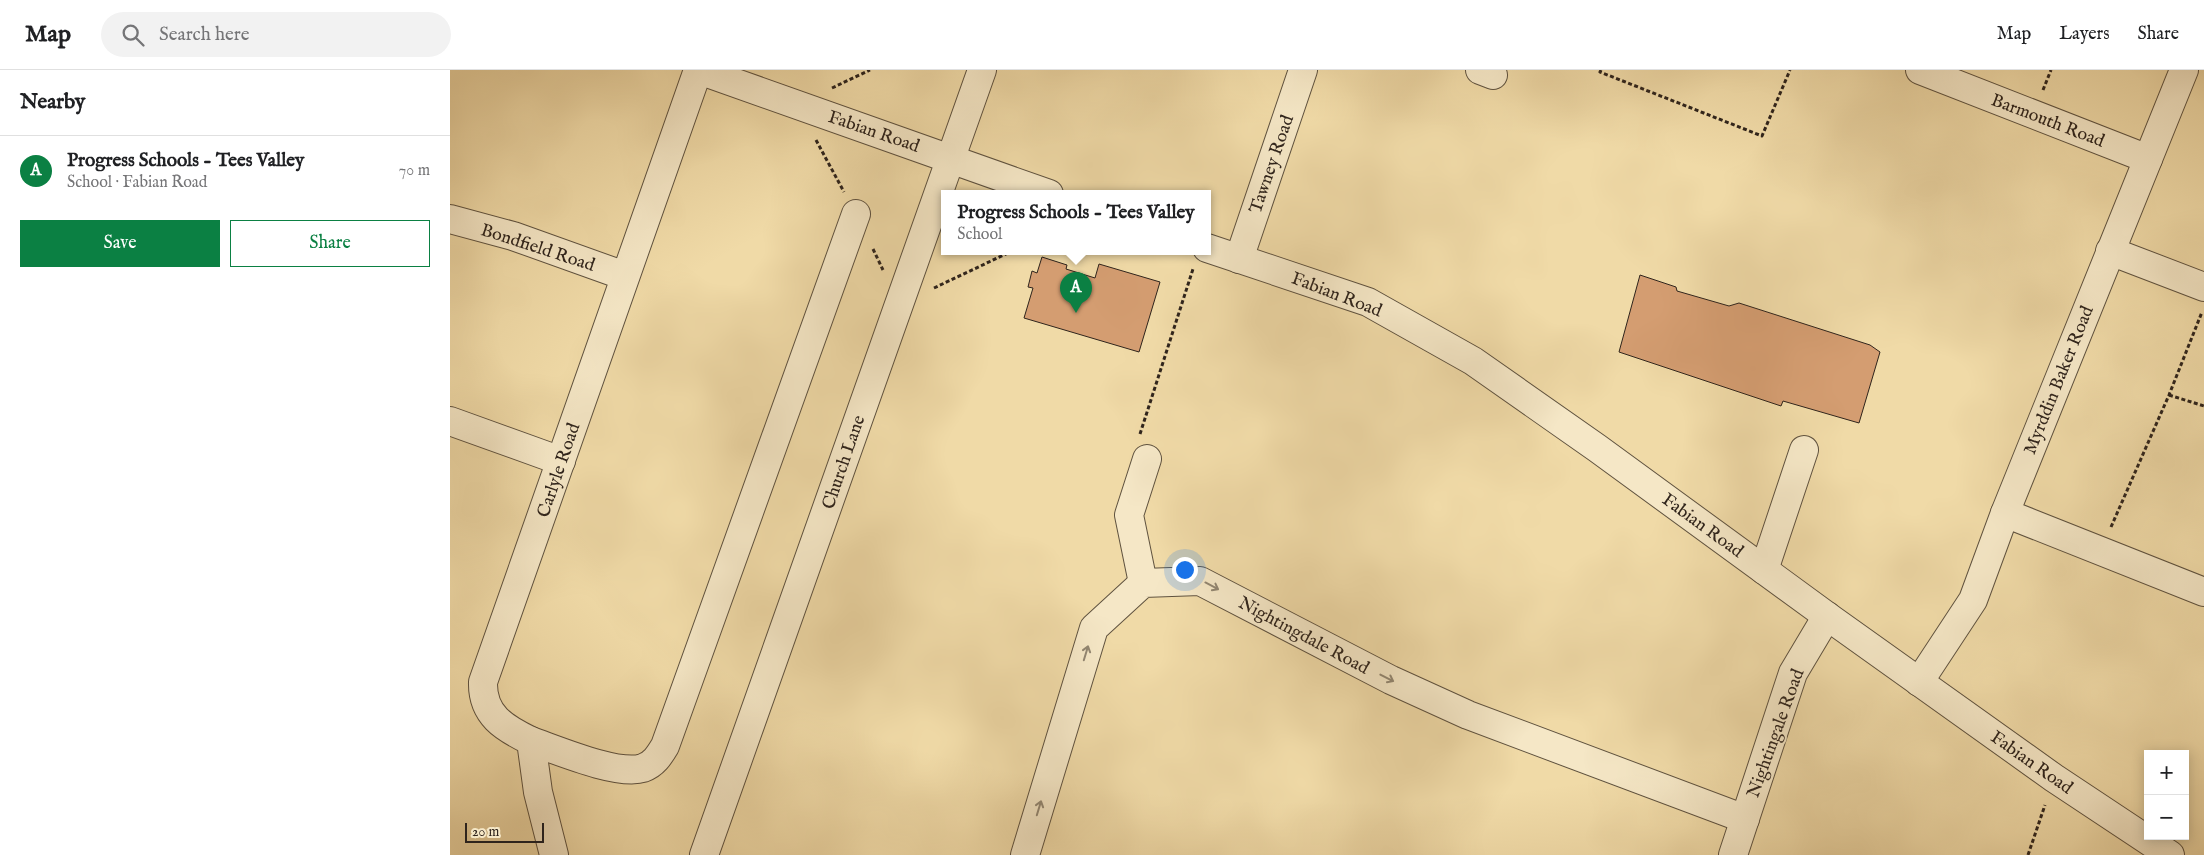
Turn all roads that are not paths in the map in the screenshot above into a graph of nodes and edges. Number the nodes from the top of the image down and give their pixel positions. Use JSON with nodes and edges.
{"nodes":[{"id":1,"x":698,"y":70,"type":"edge"},
{"id":2,"x":982,"y":70,"type":"edge"},
{"id":3,"x":1303,"y":70,"type":"edge"},
{"id":4,"x":1920,"y":70,"type":"edge"},
{"id":5,"x":2184,"y":70,"type":"edge"},
{"id":6,"x":951,"y":158,"type":"junction"},
{"id":7,"x":2148,"y":159,"type":"junction"},
{"id":8,"x":1038,"y":190,"type":"edge"},
{"id":9,"x":856,"y":214,"type":"dead end"},
{"id":10,"x":450,"y":219,"type":"edge"},
{"id":11,"x":2110,"y":251,"type":"junction"},
{"id":12,"x":1201,"y":255,"type":"edge"},
{"id":13,"x":1239,"y":259,"type":"junction"},
{"id":14,"x":625,"y":276,"type":"junction"},
{"id":15,"x":2204,"y":287,"type":"edge"},
{"id":16,"x":450,"y":421,"type":"edge"},
{"id":17,"x":1804,"y":450,"type":"dead end"},
{"id":18,"x":1147,"y":459,"type":"road end"},
{"id":19,"x":561,"y":461,"type":"junction"},
{"id":20,"x":2005,"y":513,"type":"junction"},
{"id":21,"x":1764,"y":570,"type":"junction"},
{"id":22,"x":1143,"y":583,"type":"junction"},
{"id":23,"x":2204,"y":592,"type":"edge"},
{"id":24,"x":1827,"y":616,"type":"junction"},
{"id":25,"x":1919,"y":682,"type":"junction"},
{"id":26,"x":531,"y":741,"type":"junction"},
{"id":27,"x":1745,"y":818,"type":"junction"},
{"id":28,"x":554,"y":855,"type":"edge"},
{"id":29,"x":704,"y":855,"type":"edge"},
{"id":30,"x":1025,"y":855,"type":"edge"},
{"id":31,"x":1733,"y":855,"type":"edge"},
{"id":32,"x":2170,"y":855,"type":"edge"}],
"edges":[{"from":1,"to":6,"type":"street","name":"Fabian Road"},
{"from":1,"to":14,"type":"street","name":"Carlyle Road"},
{"from":2,"to":6,"type":"street","name":"Church Lane"},
{"from":3,"to":13,"type":"street","name":"Tawney Road"},
{"from":4,"to":7,"type":"street","name":"Barmouth Road"},
{"from":5,"to":7,"type":"street","name":"Myrddin Baker Road"},
{"from":6,"to":8,"type":"street","name":"Fabian Road"},
{"from":6,"to":29,"type":"street","name":"Church Lane"},
{"from":7,"to":11,"type":"street","name":"Myrddin Baker Road"},
{"from":9,"to":26,"type":"street","name":"Carlyle Road"},
{"from":10,"to":14,"type":"street","name":"Bondfield Road"},
{"from":11,"to":15,"type":"street"},
{"from":11,"to":20,"type":"street","name":"Myrddin Baker Road"},
{"from":12,"to":13,"type":"street","name":"Fabian Road"},
{"from":13,"to":21,"type":"street","name":"Fabian Road"},
{"from":14,"to":19,"type":"street","name":"Carlyle Road"},
{"from":16,"to":19,"type":"street"},
{"from":17,"to":21,"type":"street"},
{"from":18,"to":22,"type":"street"},
{"from":19,"to":26,"type":"street","name":"Carlyle Road"},
{"from":20,"to":23,"type":"street"},
{"from":20,"to":25,"type":"street","name":"Myrddin Baker Road"},
{"from":21,"to":24,"type":"street","name":"Fabian Road"},
{"from":22,"to":27,"type":"street","name":"Nightingdale Road","one_way":true},
{"from":30,"to":22,"type":"street","one_way":true},
{"from":24,"to":25,"type":"street","name":"Fabian Road"},
{"from":24,"to":27,"type":"street","name":"Nightingale Road"},
{"from":25,"to":32,"type":"street","name":"Fabian Road"},
{"from":26,"to":28,"type":"street"},
{"from":27,"to":31,"type":"street","name":"Nightingale Road"}]}
